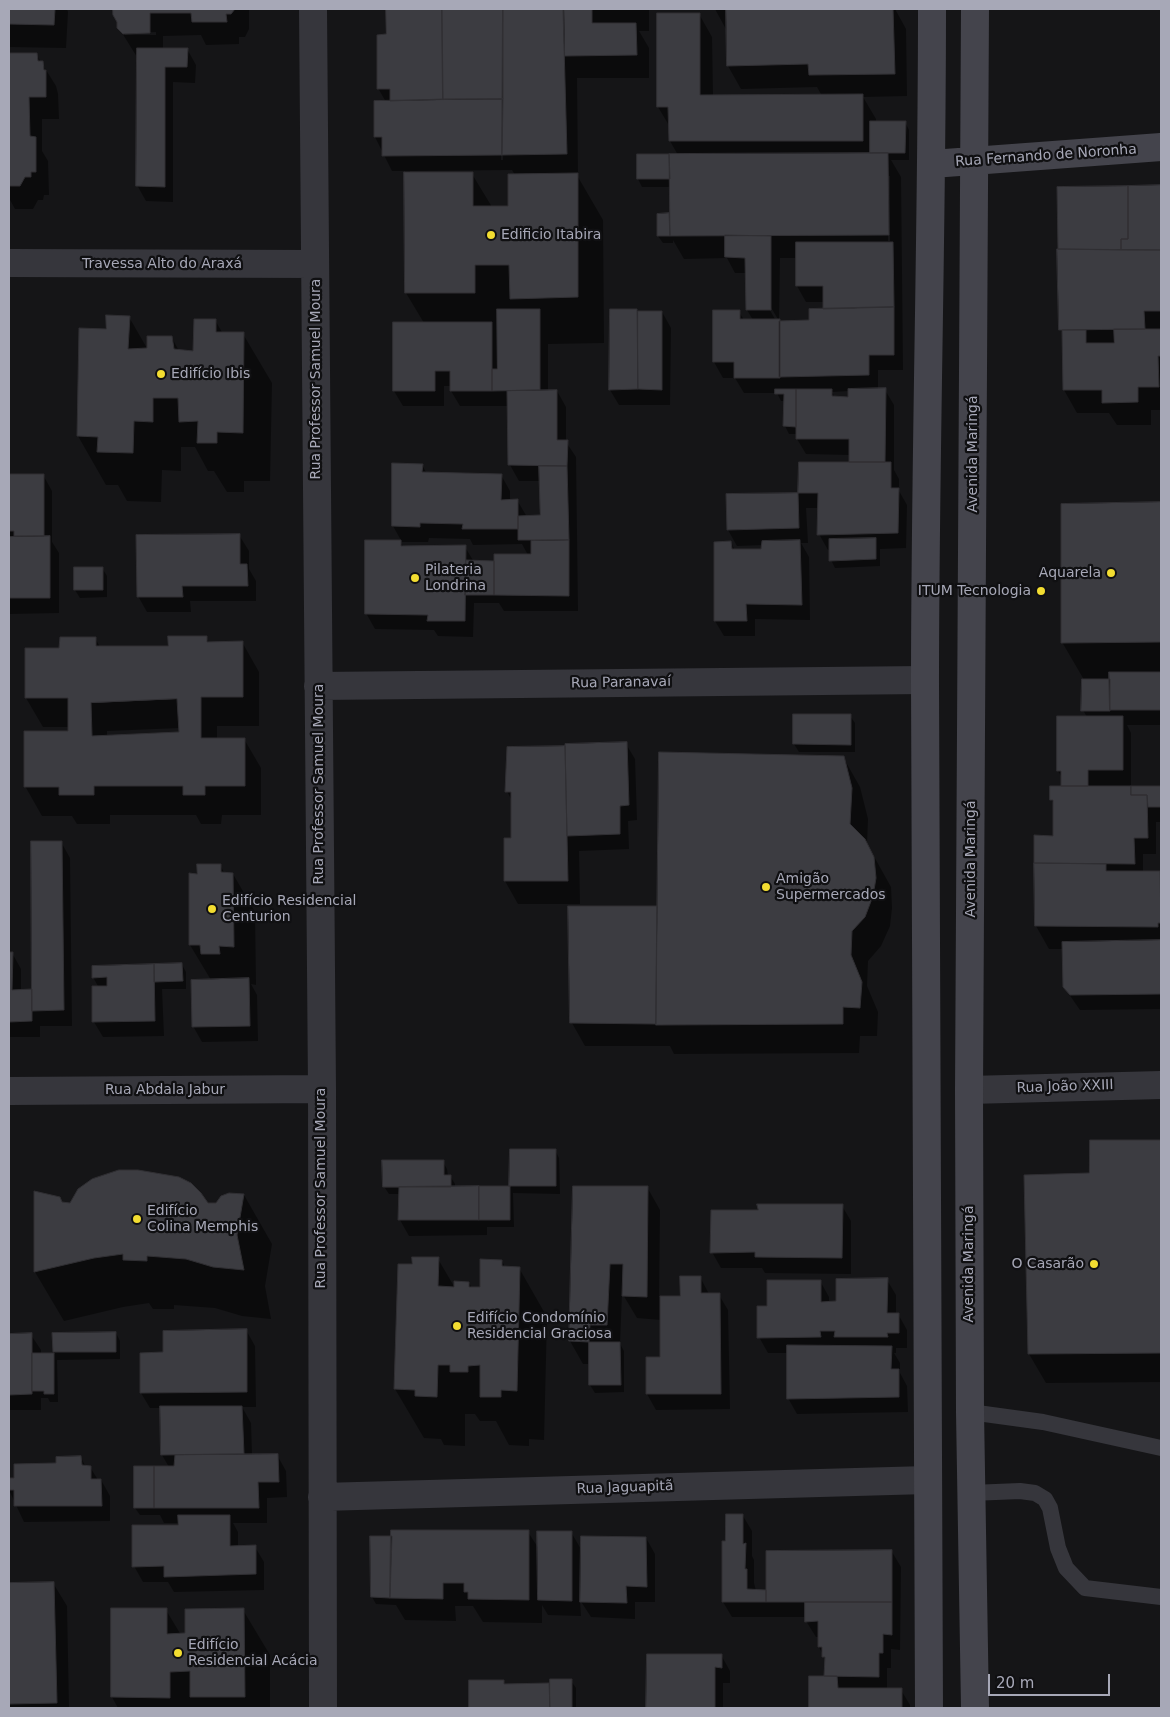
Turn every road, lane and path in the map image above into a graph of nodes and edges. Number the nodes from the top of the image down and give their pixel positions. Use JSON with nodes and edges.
{"nodes":[{"id":1,"x":313,"y":9,"type":"edge"},
{"id":2,"x":932,"y":9,"type":"edge"},
{"id":3,"x":976,"y":9,"type":"edge"},
{"id":4,"x":1161,"y":147,"type":"edge"},
{"id":5,"x":975,"y":160,"type":"junction"},
{"id":6,"x":932,"y":164,"type":"junction"},
{"id":7,"x":9,"y":263,"type":"edge"},
{"id":8,"x":315,"y":264,"type":"junction"},
{"id":9,"x":925,"y":680,"type":"junction"},
{"id":10,"x":318,"y":686,"type":"junction"},
{"id":11,"x":1161,"y":1085,"type":"edge"},
{"id":12,"x":322,"y":1088,"type":"junction"},
{"id":13,"x":969,"y":1090,"type":"junction"},
{"id":14,"x":9,"y":1091,"type":"edge"},
{"id":15,"x":970,"y":1412,"type":"junction"},
{"id":16,"x":1161,"y":1448,"type":"edge"},
{"id":17,"x":927,"y":1480,"type":"junction"},
{"id":18,"x":971,"y":1493,"type":"junction"},
{"id":19,"x":322,"y":1497,"type":"junction"},
{"id":20,"x":1161,"y":1597,"type":"edge"},
{"id":21,"x":323,"y":1708,"type":"edge"},
{"id":22,"x":929,"y":1708,"type":"edge"},
{"id":23,"x":975,"y":1708,"type":"edge"}],
"edges":[{"from":1,"to":8,"type":"street","name":"Rua Professor Samuel Moura"},
{"from":2,"to":6,"type":"main road"},
{"from":3,"to":5,"type":"main road","name":"Avenida Maringá"},
{"from":4,"to":5,"type":"main road","name":"Rua Fernando de Noronha"},
{"from":5,"to":6,"type":"main road","name":"Rua Fernando de Noronha"},
{"from":5,"to":13,"type":"main road","name":"Avenida Maringá"},
{"from":6,"to":9,"type":"main road"},
{"from":7,"to":8,"type":"street","name":"Travessa Alto do Araxá"},
{"from":8,"to":10,"type":"street","name":"Rua Professor Samuel Moura"},
{"from":9,"to":10,"type":"street","name":"Rua Paranavaí"},
{"from":9,"to":17,"type":"main road"},
{"from":10,"to":12,"type":"street","name":"Rua Professor Samuel Moura"},
{"from":11,"to":13,"type":"street","name":"Rua João XXIII"},
{"from":12,"to":14,"type":"street","name":"Rua Abdala Jabur"},
{"from":12,"to":19,"type":"street","name":"Rua Professor Samuel Moura"},
{"from":13,"to":15,"type":"main road","name":"Avenida Maringá"},
{"from":15,"to":16,"type":"lane"},
{"from":15,"to":18,"type":"main road","name":"Avenida Maringá"},
{"from":17,"to":19,"type":"street","name":"Rua Jaguapitã"},
{"from":17,"to":22,"type":"main road"},
{"from":18,"to":20,"type":"lane"},
{"from":18,"to":23,"type":"main road","name":"Avenida Maringá"},
{"from":19,"to":21,"type":"street","name":"Rua Professor Samuel Moura"}]}
